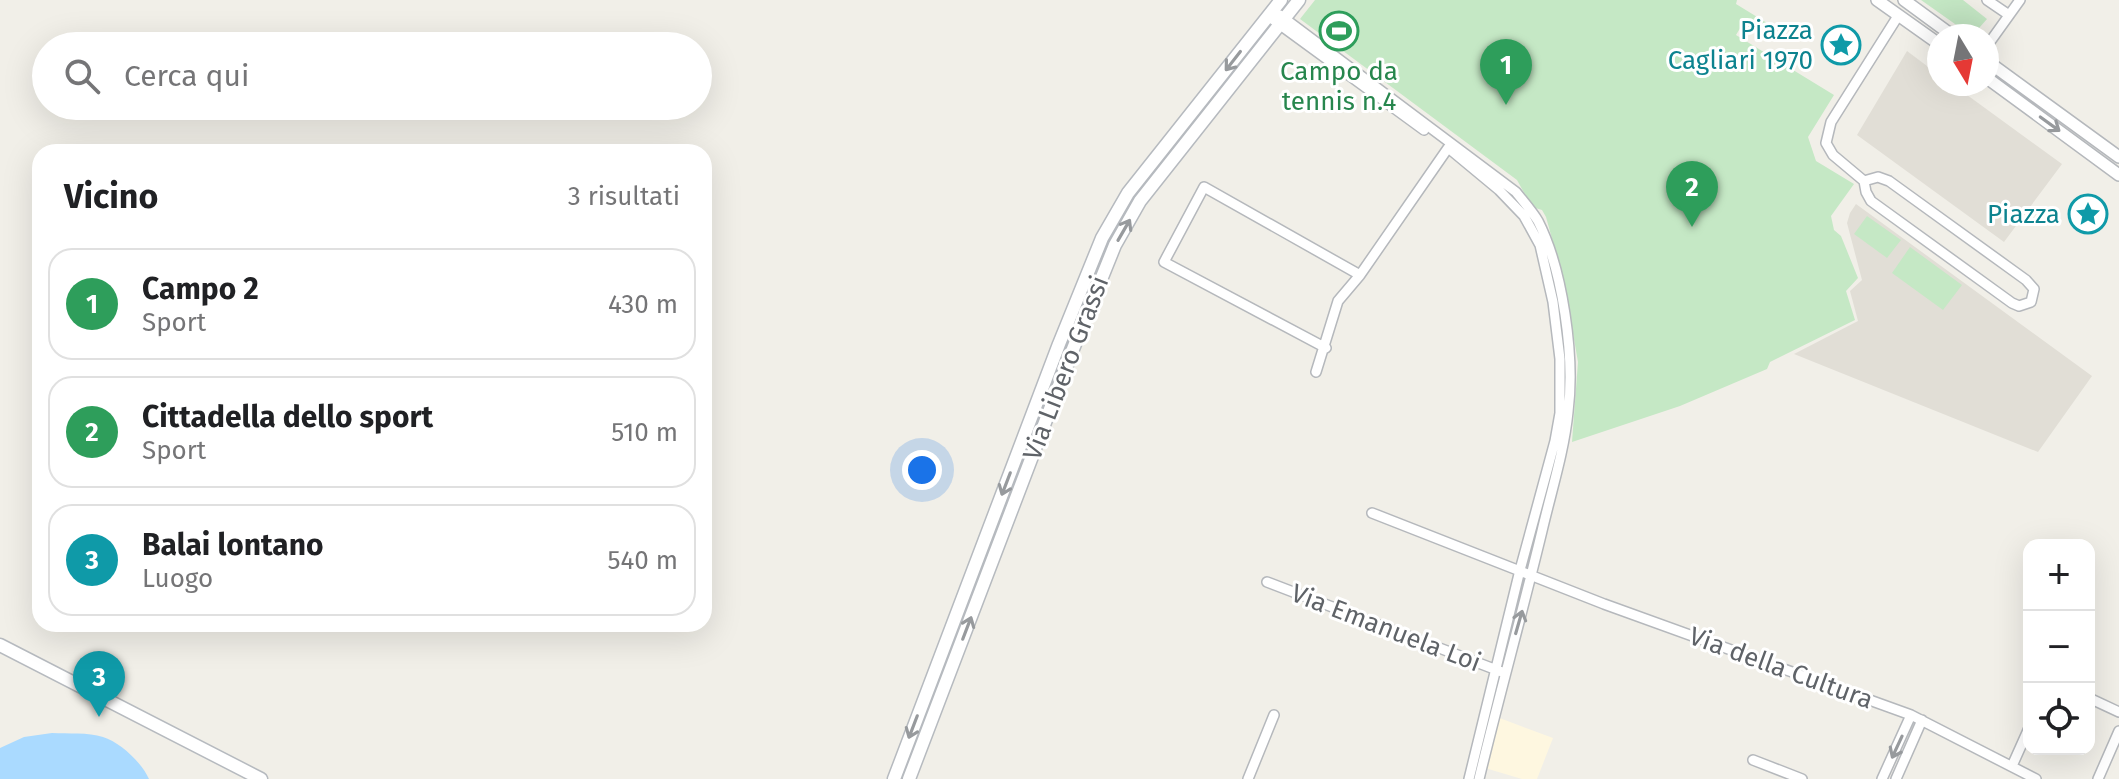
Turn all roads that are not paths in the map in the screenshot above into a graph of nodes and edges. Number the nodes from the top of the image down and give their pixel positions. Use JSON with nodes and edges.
{"nodes":[{"id":1,"x":1299,"y":0,"type":"edge"},
{"id":2,"x":1877,"y":0,"type":"edge"},
{"id":3,"x":1904,"y":0,"type":"edge"},
{"id":4,"x":1987,"y":0,"type":"edge"},
{"id":5,"x":2020,"y":0,"type":"edge"},
{"id":6,"x":1274,"y":9,"type":"edge"},
{"id":7,"x":2009,"y":15,"type":"junction"},
{"id":8,"x":1898,"y":16,"type":"junction"},
{"id":9,"x":1282,"y":22,"type":"junction"},
{"id":10,"x":1937,"y":24,"type":"edge"},
{"id":11,"x":1999,"y":29,"type":"edge"},
{"id":12,"x":1927,"y":36,"type":"edge"},
{"id":13,"x":1999,"y":70,"type":"edge"},
{"id":14,"x":1999,"y":87,"type":"edge"},
{"id":15,"x":1411,"y":117,"type":"junction"},
{"id":16,"x":1448,"y":148,"type":"junction"},
{"id":17,"x":2119,"y":157,"type":"edge"},
{"id":18,"x":2119,"y":175,"type":"edge"},
{"id":19,"x":1489,"y":176,"type":"junction"},
{"id":20,"x":1864,"y":181,"type":"junction"},
{"id":21,"x":1360,"y":275,"type":"junction"},
{"id":22,"x":1326,"y":348,"type":"junction"},
{"id":23,"x":1564,"y":352,"type":"junction"},
{"id":24,"x":1316,"y":372,"type":"dead end"},
{"id":25,"x":1372,"y":513,"type":"dead end"},
{"id":26,"x":1520,"y":570,"type":"junction"},
{"id":27,"x":1531,"y":574,"type":"junction"},
{"id":28,"x":1267,"y":582,"type":"dead end"},
{"id":29,"x":0,"y":645,"type":"edge"},
{"id":30,"x":1501,"y":671,"type":"junction"},
{"id":31,"x":2095,"y":701,"type":"edge"},
{"id":32,"x":2119,"y":712,"type":"edge"},
{"id":33,"x":1274,"y":715,"type":"dead end"},
{"id":34,"x":1911,"y":715,"type":"junction"},
{"id":35,"x":1922,"y":720,"type":"junction"},
{"id":36,"x":2119,"y":731,"type":"edge"},
{"id":37,"x":2023,"y":741,"type":"edge"},
{"id":38,"x":1753,"y":760,"type":"dead end"},
{"id":39,"x":2012,"y":766,"type":"junction"},
{"id":40,"x":261,"y":779,"type":"edge"},
{"id":41,"x":894,"y":779,"type":"edge"},
{"id":42,"x":909,"y":779,"type":"edge"},
{"id":43,"x":1248,"y":779,"type":"edge"},
{"id":44,"x":1469,"y":779,"type":"edge"},
{"id":45,"x":1479,"y":779,"type":"edge"},
{"id":46,"x":1802,"y":779,"type":"edge"},
{"id":47,"x":1882,"y":779,"type":"edge"},
{"id":48,"x":1896,"y":779,"type":"edge"},
{"id":49,"x":2036,"y":779,"type":"edge"},
{"id":50,"x":2098,"y":779,"type":"edge"}],
"edges":[{"from":1,"to":9,"type":"main road","name":"Via Libero Grassi"},
{"from":2,"to":8,"type":"street"},
{"from":3,"to":10,"type":"street"},
{"from":4,"to":7,"type":"street"},
{"from":5,"to":7,"type":"street"},
{"from":6,"to":9,"type":"street"},
{"from":6,"to":41,"type":"main road","name":"Via Libero Grassi","one_way":true},
{"from":7,"to":11,"type":"street"},
{"from":8,"to":12,"type":"street"},
{"from":8,"to":20,"type":"street"},
{"from":9,"to":15,"type":"street"},
{"from":42,"to":9,"type":"main road","name":"Via Libero Grassi","one_way":true},
{"from":13,"to":17,"type":"street"},
{"from":14,"to":18,"type":"street","one_way":true},
{"from":15,"to":16,"type":"street"},
{"from":15,"to":19,"type":"street"},
{"from":16,"to":19,"type":"street"},
{"from":16,"to":21,"type":"street"},
{"from":19,"to":23,"type":"street"},
{"from":20,"to":20,"type":"street"},
{"from":21,"to":22,"type":"street"},
{"from":21,"to":22,"type":"street"},
{"from":22,"to":24,"type":"street"},
{"from":23,"to":26,"type":"street"},
{"from":23,"to":27,"type":"street"},
{"from":25,"to":26,"type":"street","name":"Via della Cultura"},
{"from":26,"to":27,"type":"street","name":"Via della Cultura"},
{"from":26,"to":30,"type":"street"},
{"from":30,"to":27,"type":"street","one_way":true},
{"from":27,"to":34,"type":"street","name":"Via della Cultura"},
{"from":28,"to":30,"type":"street","name":"Via Emanuela Loi"},
{"from":29,"to":40,"type":"main road"},
{"from":30,"to":44,"type":"street"},
{"from":30,"to":45,"type":"street"},
{"from":31,"to":32,"type":"street"},
{"from":33,"to":43,"type":"street"},
{"from":34,"to":35,"type":"street","name":"Via della Cultura"},
{"from":34,"to":47,"type":"street","one_way":true},
{"from":35,"to":39,"type":"street","name":"Via della Cultura"},
{"from":35,"to":48,"type":"street"},
{"from":36,"to":50,"type":"street"},
{"from":37,"to":39,"type":"street"},
{"from":38,"to":46,"type":"street"},
{"from":39,"to":49,"type":"street","name":"Via della Cultura"}]}
